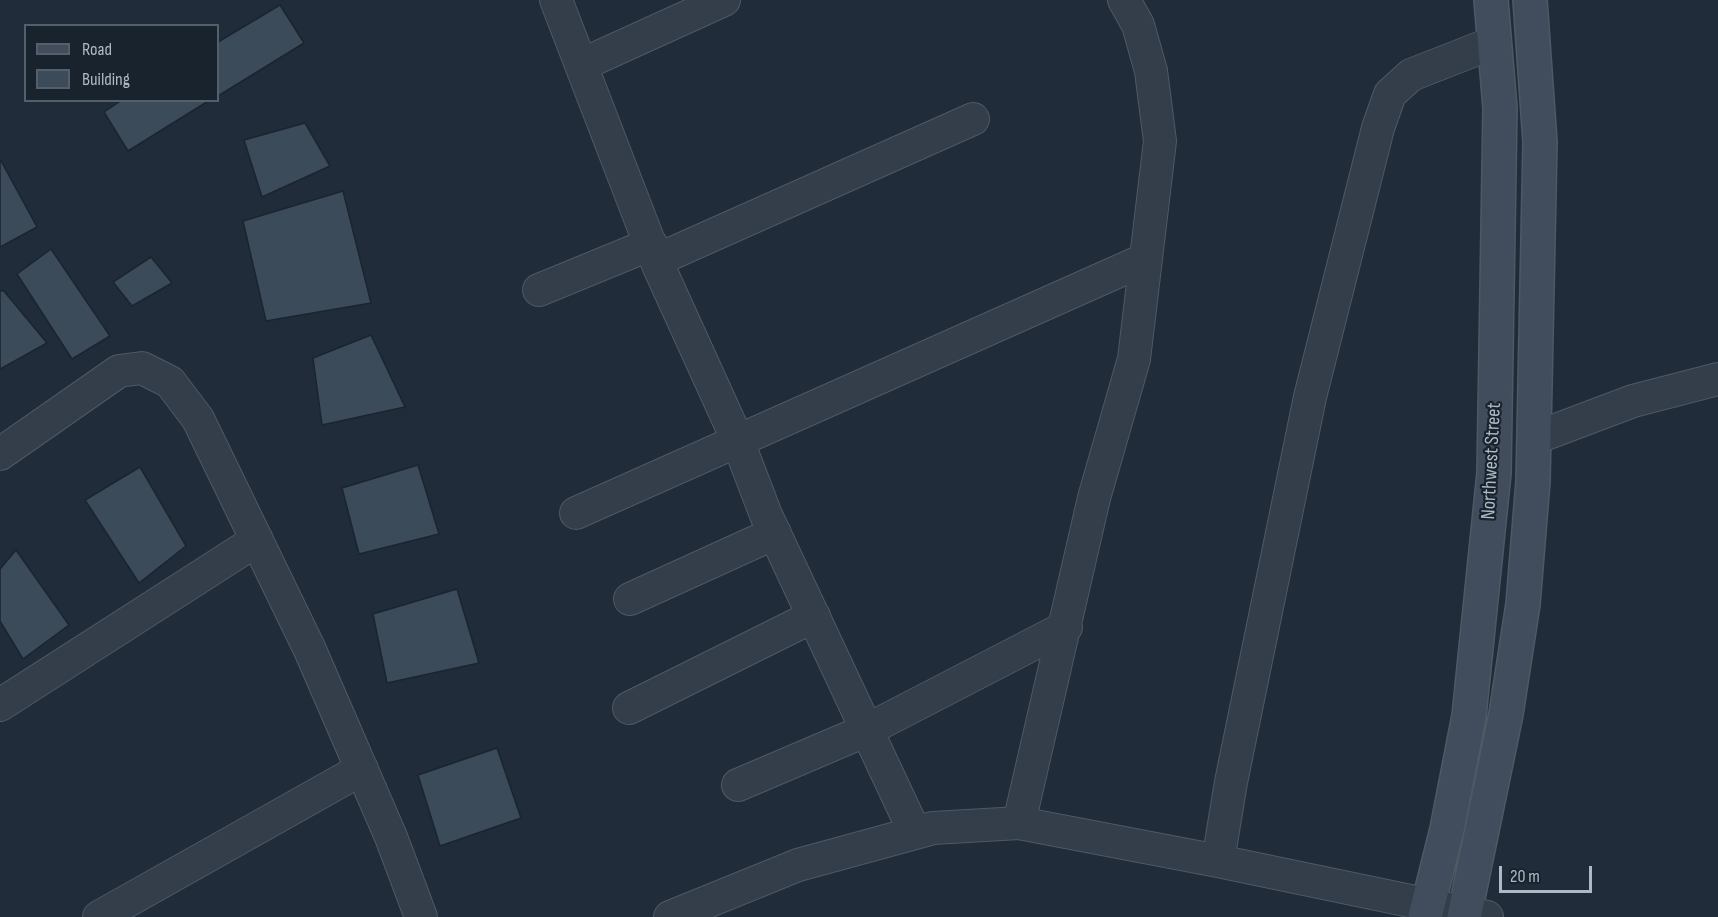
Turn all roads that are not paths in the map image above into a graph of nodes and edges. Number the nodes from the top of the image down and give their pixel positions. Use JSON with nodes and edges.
{"nodes":[{"id":1,"x":556,"y":0,"type":"edge"},
{"id":2,"x":724,"y":0,"type":"edge"},
{"id":3,"x":1124,"y":0,"type":"edge"},
{"id":4,"x":1491,"y":0,"type":"edge"},
{"id":5,"x":1530,"y":0,"type":"edge"},
{"id":6,"x":1495,"y":42,"type":"junction"},
{"id":7,"x":581,"y":65,"type":"junction"},
{"id":8,"x":973,"y":119,"type":"dead end"},
{"id":9,"x":654,"y":252,"type":"junction"},
{"id":10,"x":1146,"y":259,"type":"junction"},
{"id":11,"x":539,"y":290,"type":"dead end"},
{"id":12,"x":1718,"y":379,"type":"edge"},
{"id":13,"x":1534,"y":438,"type":"junction"},
{"id":14,"x":737,"y":440,"type":"junction"},
{"id":15,"x":0,"y":454,"type":"edge"},
{"id":16,"x":576,"y":513,"type":"dead end"},
{"id":17,"x":775,"y":534,"type":"junction"},
{"id":18,"x":257,"y":540,"type":"junction"},
{"id":19,"x":630,"y":599,"type":"dead end"},
{"id":20,"x":814,"y":616,"type":"junction"},
{"id":21,"x":1066,"y":627,"type":"junction"},
{"id":22,"x":0,"y":705,"type":"edge"},
{"id":23,"x":629,"y":708,"type":"dead end"},
{"id":24,"x":867,"y":730,"type":"junction"},
{"id":25,"x":362,"y":769,"type":"junction"},
{"id":26,"x":738,"y":785,"type":"dead end"},
{"id":27,"x":1019,"y":824,"type":"junction"},
{"id":28,"x":915,"y":833,"type":"junction"},
{"id":29,"x":1218,"y":861,"type":"junction"},
{"id":30,"x":1427,"y":910,"type":"edge"},
{"id":31,"x":1472,"y":915,"type":"edge"},
{"id":32,"x":99,"y":917,"type":"edge"},
{"id":33,"x":420,"y":917,"type":"edge"},
{"id":34,"x":670,"y":917,"type":"edge"}],
"edges":[{"from":1,"to":7,"type":"street"},
{"from":2,"to":7,"type":"street"},
{"from":3,"to":10,"type":"street"},
{"from":4,"to":6,"type":"main road","name":"Northwest Street"},
{"from":5,"to":13,"type":"main road","name":"Northwest Street"},
{"from":6,"to":29,"type":"street"},
{"from":6,"to":30,"type":"main road","name":"Northwest Street"},
{"from":7,"to":9,"type":"street"},
{"from":8,"to":9,"type":"street"},
{"from":9,"to":11,"type":"street"},
{"from":9,"to":14,"type":"street"},
{"from":10,"to":14,"type":"street"},
{"from":10,"to":21,"type":"street"},
{"from":12,"to":13,"type":"street"},
{"from":13,"to":31,"type":"main road","name":"Northwest Street"},
{"from":14,"to":16,"type":"street"},
{"from":14,"to":17,"type":"street"},
{"from":15,"to":18,"type":"street"},
{"from":17,"to":19,"type":"street"},
{"from":17,"to":20,"type":"street"},
{"from":18,"to":22,"type":"street"},
{"from":18,"to":25,"type":"street"},
{"from":20,"to":23,"type":"street"},
{"from":20,"to":24,"type":"street"},
{"from":21,"to":24,"type":"street"},
{"from":21,"to":27,"type":"street"},
{"from":24,"to":26,"type":"street"},
{"from":24,"to":28,"type":"street"},
{"from":25,"to":32,"type":"street"},
{"from":25,"to":33,"type":"street"},
{"from":27,"to":28,"type":"street"},
{"from":27,"to":29,"type":"street"},
{"from":28,"to":34,"type":"street"},
{"from":29,"to":30,"type":"street"},
{"from":30,"to":31,"type":"street"}]}
